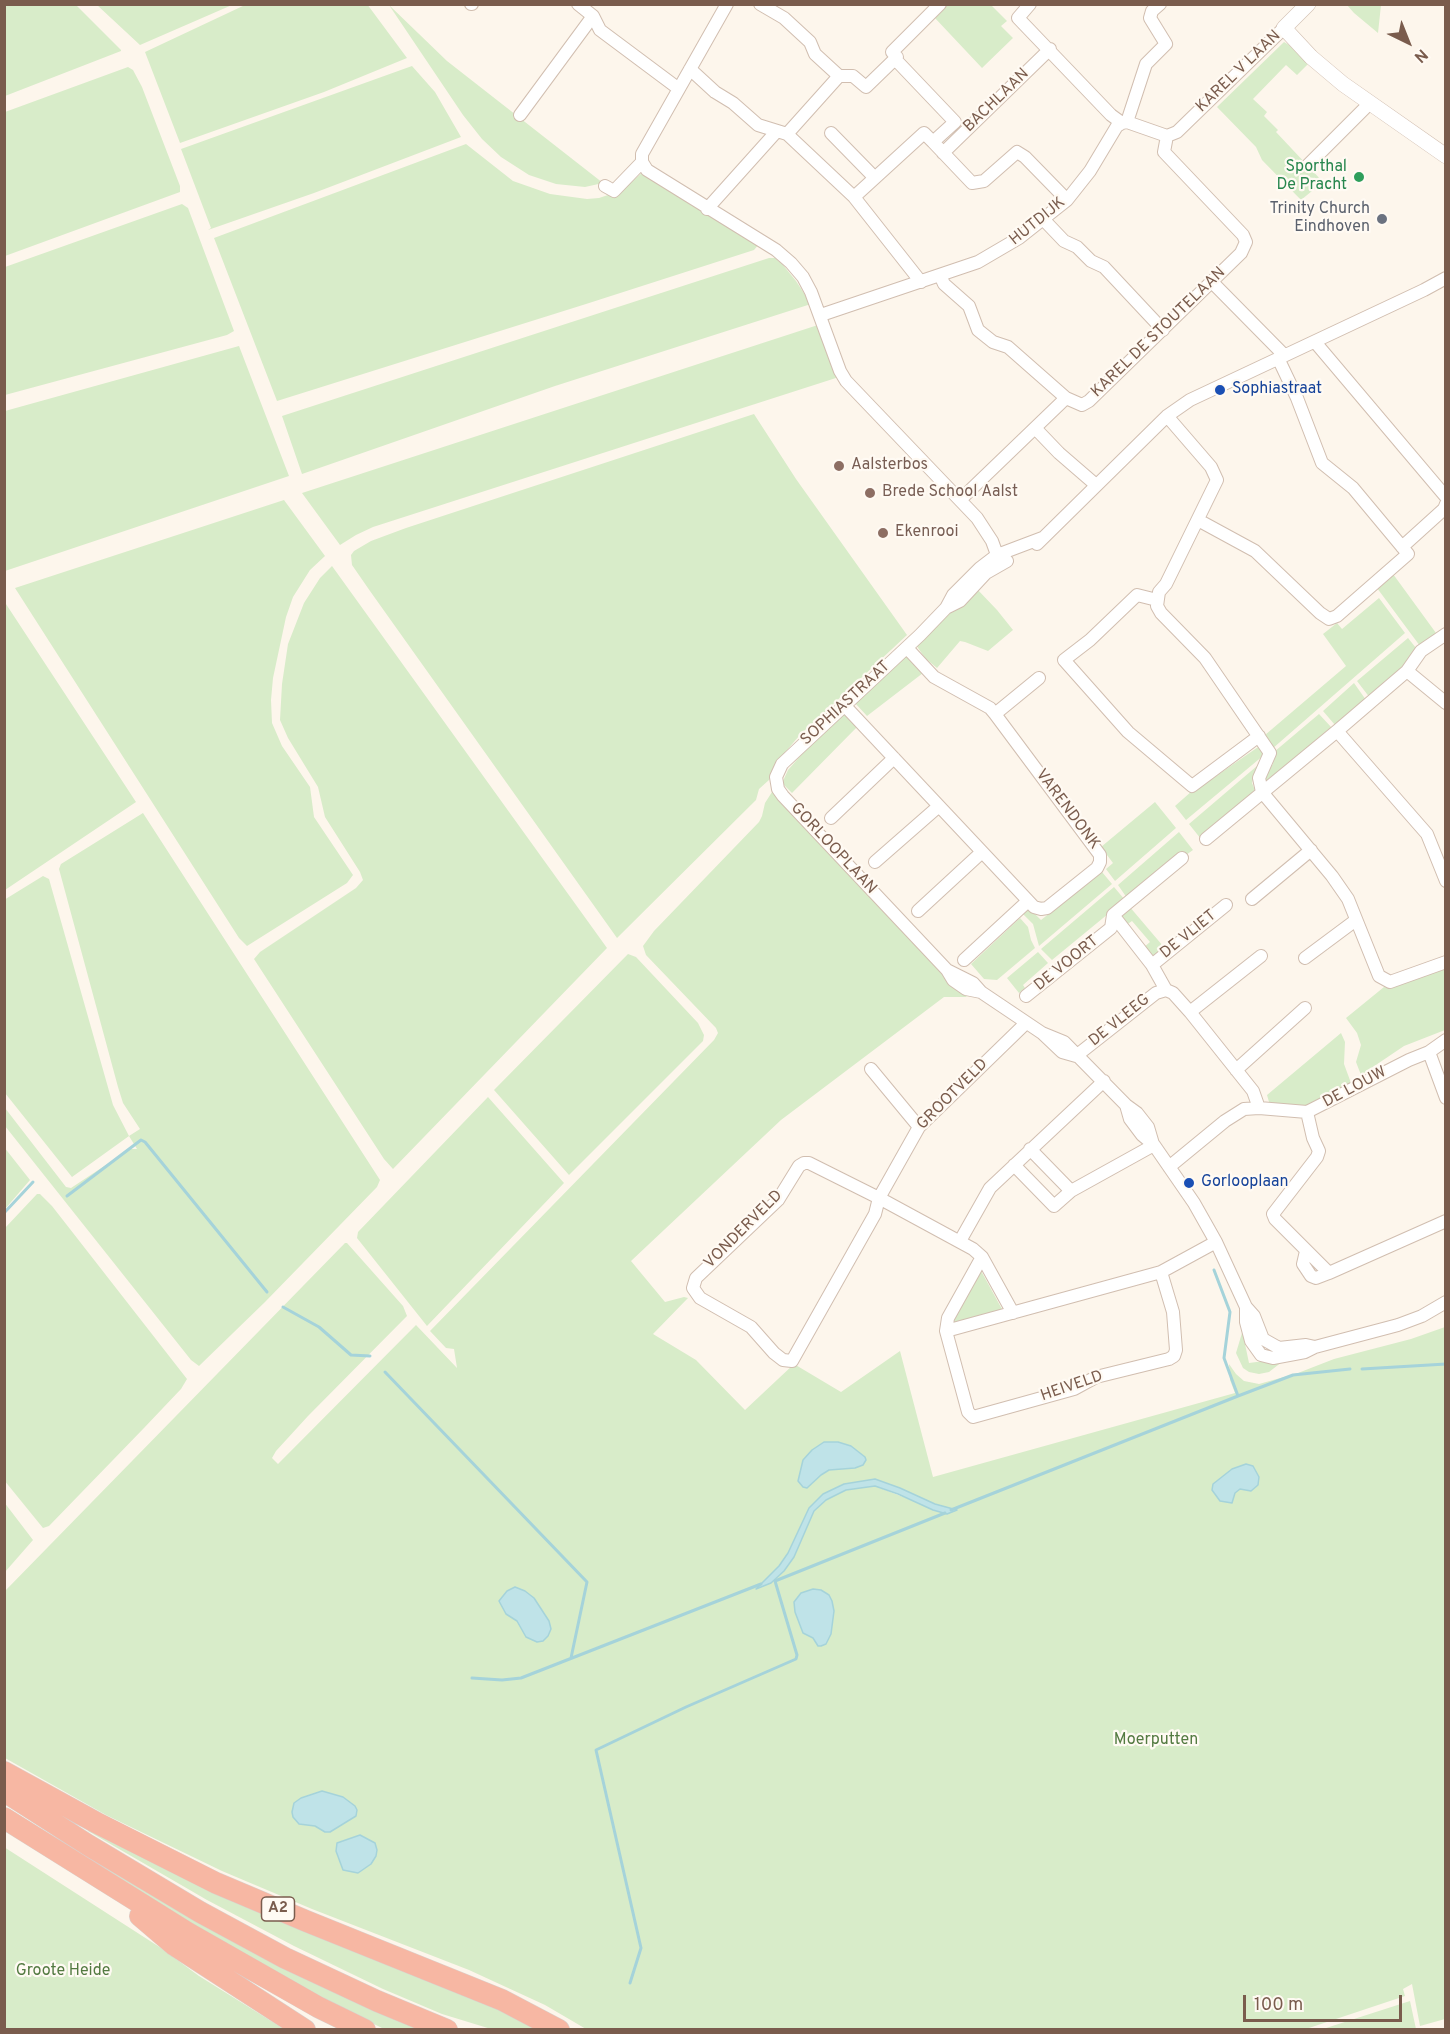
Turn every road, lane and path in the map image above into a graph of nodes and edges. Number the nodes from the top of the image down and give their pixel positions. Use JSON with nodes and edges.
{"nodes":[{"id":1,"x":578,"y":4,"type":"edge"},
{"id":2,"x":727,"y":4,"type":"edge"},
{"id":3,"x":940,"y":4,"type":"edge"},
{"id":4,"x":1030,"y":4,"type":"edge"},
{"id":5,"x":1160,"y":4,"type":"edge"},
{"id":6,"x":1308,"y":4,"type":"edge"},
{"id":7,"x":762,"y":5,"type":"edge"},
{"id":8,"x":593,"y":16,"type":"junction"},
{"id":9,"x":1284,"y":28,"type":"junction"},
{"id":10,"x":1050,"y":50,"type":"junction"},
{"id":11,"x":895,"y":59,"type":"junction"},
{"id":12,"x":690,"y":69,"type":"junction"},
{"id":13,"x":839,"y":76,"type":"junction"},
{"id":14,"x":679,"y":88,"type":"junction"},
{"id":15,"x":1370,"y":103,"type":"junction"},
{"id":16,"x":520,"y":115,"type":"dead end"},
{"id":17,"x":1124,"y":122,"type":"junction"},
{"id":18,"x":782,"y":133,"type":"junction"},
{"id":19,"x":831,"y":133,"type":"dead end"},
{"id":20,"x":1167,"y":136,"type":"junction"},
{"id":21,"x":933,"y":142,"type":"junction"},
{"id":22,"x":943,"y":153,"type":"junction"},
{"id":23,"x":1446,"y":156,"type":"edge"},
{"id":24,"x":642,"y":162,"type":"junction"},
{"id":25,"x":1308,"y":165,"type":"dead end"},
{"id":26,"x":875,"y":178,"type":"junction"},
{"id":27,"x":605,"y":186,"type":"dead end"},
{"id":28,"x":854,"y":198,"type":"junction"},
{"id":29,"x":1067,"y":200,"type":"junction"},
{"id":30,"x":707,"y":208,"type":"junction"},
{"id":31,"x":1043,"y":219,"type":"junction"},
{"id":32,"x":940,"y":275,"type":"junction"},
{"id":33,"x":1446,"y":278,"type":"edge"},
{"id":34,"x":921,"y":282,"type":"junction"},
{"id":35,"x":1212,"y":282,"type":"junction"},
{"id":36,"x":821,"y":315,"type":"junction"},
{"id":37,"x":1163,"y":330,"type":"junction"},
{"id":38,"x":1315,"y":342,"type":"junction"},
{"id":39,"x":1281,"y":357,"type":"junction"},
{"id":40,"x":1066,"y":398,"type":"junction"},
{"id":41,"x":1167,"y":416,"type":"junction"},
{"id":42,"x":1035,"y":428,"type":"junction"},
{"id":43,"x":1096,"y":485,"type":"junction"},
{"id":44,"x":1446,"y":496,"type":"edge"},
{"id":45,"x":960,"y":500,"type":"junction"},
{"id":46,"x":1446,"y":504,"type":"edge"},
{"id":47,"x":1198,"y":520,"type":"junction"},
{"id":48,"x":1405,"y":551,"type":"junction"},
{"id":49,"x":998,"y":559,"type":"junction"},
{"id":50,"x":1157,"y":600,"type":"junction"},
{"id":51,"x":1446,"y":634,"type":"edge"},
{"id":52,"x":907,"y":648,"type":"junction"},
{"id":53,"x":1407,"y":671,"type":"junction"},
{"id":54,"x":1039,"y":678,"type":"dead end"},
{"id":55,"x":1446,"y":703,"type":"edge"},
{"id":56,"x":845,"y":706,"type":"junction"},
{"id":57,"x":995,"y":714,"type":"junction"},
{"id":58,"x":1337,"y":731,"type":"junction"},
{"id":59,"x":1259,"y":736,"type":"junction"},
{"id":60,"x":894,"y":758,"type":"junction"},
{"id":61,"x":776,"y":777,"type":"joint"},
{"id":62,"x":1262,"y":792,"type":"junction"},
{"id":63,"x":939,"y":806,"type":"junction"},
{"id":64,"x":831,"y":818,"type":"dead end"},
{"id":65,"x":1206,"y":839,"type":"dead end"},
{"id":66,"x":1311,"y":850,"type":"junction"},
{"id":67,"x":982,"y":852,"type":"junction"},
{"id":68,"x":1182,"y":858,"type":"dead end"},
{"id":69,"x":875,"y":862,"type":"dead end"},
{"id":70,"x":1446,"y":881,"type":"edge"},
{"id":71,"x":1252,"y":898,"type":"dead end"},
{"id":72,"x":1028,"y":901,"type":"junction"},
{"id":73,"x":1226,"y":905,"type":"dead end"},
{"id":74,"x":918,"y":912,"type":"dead end"},
{"id":75,"x":1113,"y":915,"type":"junction"},
{"id":76,"x":1356,"y":920,"type":"junction"},
{"id":77,"x":1261,"y":956,"type":"dead end"},
{"id":78,"x":1305,"y":958,"type":"dead end"},
{"id":79,"x":964,"y":960,"type":"dead end"},
{"id":80,"x":1446,"y":962,"type":"edge"},
{"id":81,"x":1152,"y":965,"type":"junction"},
{"id":82,"x":1166,"y":990,"type":"junction"},
{"id":83,"x":1026,"y":996,"type":"dead end"},
{"id":84,"x":1305,"y":1008,"type":"dead end"},
{"id":85,"x":1190,"y":1012,"type":"junction"},
{"id":86,"x":1026,"y":1023,"type":"junction"},
{"id":87,"x":1446,"y":1040,"type":"edge"},
{"id":88,"x":1429,"y":1052,"type":"junction"},
{"id":89,"x":1076,"y":1056,"type":"junction"},
{"id":90,"x":871,"y":1069,"type":"dead end"},
{"id":91,"x":1236,"y":1070,"type":"junction"},
{"id":92,"x":1104,"y":1081,"type":"junction"},
{"id":93,"x":1446,"y":1098,"type":"edge"},
{"id":94,"x":1259,"y":1107,"type":"junction"},
{"id":95,"x":1307,"y":1112,"type":"junction"},
{"id":96,"x":919,"y":1126,"type":"junction"},
{"id":97,"x":1154,"y":1145,"type":"junction"},
{"id":98,"x":1030,"y":1149,"type":"junction"},
{"id":99,"x":1014,"y":1166,"type":"junction"},
{"id":100,"x":1169,"y":1167,"type":"junction"},
{"id":101,"x":1071,"y":1191,"type":"junction"},
{"id":102,"x":879,"y":1198,"type":"junction"},
{"id":103,"x":1446,"y":1221,"type":"edge"},
{"id":104,"x":960,"y":1241,"type":"junction"},
{"id":105,"x":1216,"y":1242,"type":"junction"},
{"id":106,"x":982,"y":1257,"type":"junction"},
{"id":107,"x":1161,"y":1272,"type":"junction"},
{"id":108,"x":1446,"y":1302,"type":"edge"},
{"id":109,"x":1246,"y":1307,"type":"junction"},
{"id":110,"x":1446,"y":1312,"type":"edge"},
{"id":111,"x":1013,"y":1313,"type":"junction"},
{"id":112,"x":1422,"y":1316,"type":"junction"},
{"id":113,"x":946,"y":1331,"type":"junction"},
{"id":114,"x":1315,"y":1347,"type":"junction"},
{"id":115,"x":4,"y":1772,"type":"edge"},
{"id":116,"x":4,"y":1791,"type":"edge"},
{"id":117,"x":4,"y":1818,"type":"edge"},
{"id":118,"x":86,"y":1869,"type":"junction"},
{"id":119,"x":305,"y":2030,"type":"edge"},
{"id":120,"x":365,"y":2030,"type":"edge"},
{"id":121,"x":447,"y":2030,"type":"edge"},
{"id":122,"x":559,"y":2030,"type":"edge"}],
"edges":[{"from":1,"to":8,"type":"street"},
{"from":2,"to":12,"type":"street"},
{"from":3,"to":11,"type":"street"},
{"from":4,"to":10,"type":"street"},
{"from":5,"to":17,"type":"street","name":"HUTDIJK"},
{"from":6,"to":9,"type":"street","name":"KAREL V LAAN"},
{"from":7,"to":13,"type":"street"},
{"from":8,"to":14,"type":"street"},
{"from":8,"to":16,"type":"street"},
{"from":9,"to":15,"type":"street"},
{"from":9,"to":20,"type":"street","name":"KAREL V LAAN"},
{"from":10,"to":17,"type":"street"},
{"from":10,"to":22,"type":"street","name":"BACHLAAN"},
{"from":11,"to":13,"type":"street"},
{"from":11,"to":21,"type":"street"},
{"from":12,"to":14,"type":"street"},
{"from":12,"to":18,"type":"street"},
{"from":13,"to":18,"type":"street"},
{"from":14,"to":24,"type":"street"},
{"from":15,"to":23,"type":"street"},
{"from":15,"to":25,"type":"street"},
{"from":17,"to":20,"type":"street"},
{"from":17,"to":29,"type":"street","name":"HUTDIJK"},
{"from":18,"to":28,"type":"street"},
{"from":18,"to":30,"type":"street"},
{"from":19,"to":26,"type":"street"},
{"from":20,"to":35,"type":"street","name":"KAREL DE STOUTELAAN"},
{"from":21,"to":22,"type":"street"},
{"from":21,"to":26,"type":"street"},
{"from":22,"to":29,"type":"street"},
{"from":24,"to":27,"type":"street"},
{"from":24,"to":30,"type":"street"},
{"from":26,"to":28,"type":"street"},
{"from":28,"to":34,"type":"street"},
{"from":29,"to":31,"type":"street","name":"HUTDIJK"},
{"from":30,"to":36,"type":"street"},
{"from":31,"to":32,"type":"street","name":"HUTDIJK"},
{"from":31,"to":37,"type":"street"},
{"from":32,"to":34,"type":"street","name":"HUTDIJK"},
{"from":32,"to":40,"type":"street"},
{"from":33,"to":38,"type":"street","name":"SOPHIASTRAAT"},
{"from":34,"to":36,"type":"street","name":"HUTDIJK"},
{"from":35,"to":37,"type":"street","name":"KAREL DE STOUTELAAN"},
{"from":35,"to":39,"type":"street"},
{"from":36,"to":45,"type":"street"},
{"from":37,"to":40,"type":"street","name":"KAREL DE STOUTELAAN"},
{"from":38,"to":39,"type":"street","name":"SOPHIASTRAAT"},
{"from":38,"to":44,"type":"street"},
{"from":39,"to":41,"type":"street","name":"SOPHIASTRAAT"},
{"from":39,"to":48,"type":"street"},
{"from":40,"to":42,"type":"street","name":"KAREL DE STOUTELAAN"},
{"from":41,"to":43,"type":"street","name":"SOPHIASTRAAT"},
{"from":41,"to":47,"type":"street"},
{"from":42,"to":43,"type":"street"},
{"from":42,"to":45,"type":"street","name":"KAREL DE STOUTELAAN"},
{"from":43,"to":49,"type":"street","name":"SOPHIASTRAAT"},
{"from":45,"to":49,"type":"street"},
{"from":46,"to":48,"type":"street"},
{"from":47,"to":48,"type":"street"},
{"from":47,"to":50,"type":"street"},
{"from":49,"to":52,"type":"street","name":"SOPHIASTRAAT"},
{"from":50,"to":59,"type":"street"},
{"from":50,"to":59,"type":"street"},
{"from":51,"to":53,"type":"street"},
{"from":52,"to":56,"type":"street","name":"SOPHIASTRAAT"},
{"from":52,"to":57,"type":"street","name":"VARENDONK"},
{"from":53,"to":55,"type":"street"},
{"from":53,"to":58,"type":"street"},
{"from":54,"to":57,"type":"street"},
{"from":56,"to":60,"type":"street"},
{"from":56,"to":61,"type":"street","name":"SOPHIASTRAAT"},
{"from":57,"to":72,"type":"street","name":"VARENDONK"},
{"from":58,"to":62,"type":"street"},
{"from":58,"to":70,"type":"street"},
{"from":59,"to":62,"type":"street"},
{"from":60,"to":63,"type":"street"},
{"from":60,"to":64,"type":"street"},
{"from":61,"to":86,"type":"street","name":"GORLOOPLAAN"},
{"from":62,"to":65,"type":"street"},
{"from":62,"to":66,"type":"street"},
{"from":63,"to":67,"type":"street"},
{"from":63,"to":69,"type":"street"},
{"from":66,"to":71,"type":"street"},
{"from":66,"to":76,"type":"street"},
{"from":67,"to":72,"type":"street"},
{"from":67,"to":74,"type":"street"},
{"from":68,"to":75,"type":"street","name":"DE VOORT"},
{"from":72,"to":79,"type":"street"},
{"from":73,"to":81,"type":"street","name":"DE VLIET"},
{"from":75,"to":81,"type":"street","name":"DE VLIET"},
{"from":75,"to":83,"type":"street","name":"DE VOORT"},
{"from":76,"to":78,"type":"street"},
{"from":76,"to":80,"type":"street"},
{"from":77,"to":85,"type":"street"},
{"from":81,"to":82,"type":"street","name":"DE VLIET"},
{"from":82,"to":85,"type":"street","name":"DE VLIET"},
{"from":82,"to":89,"type":"street","name":"DE VLEEG"},
{"from":84,"to":91,"type":"street"},
{"from":85,"to":91,"type":"street","name":"DE VLIET"},
{"from":86,"to":89,"type":"street","name":"GORLOOPLAAN"},
{"from":86,"to":96,"type":"street","name":"GROOTVELD"},
{"from":87,"to":88,"type":"street","name":"DE LOUW"},
{"from":88,"to":93,"type":"street"},
{"from":88,"to":95,"type":"street","name":"DE LOUW"},
{"from":89,"to":92,"type":"street","name":"GORLOOPLAAN"},
{"from":90,"to":96,"type":"street"},
{"from":91,"to":94,"type":"street","name":"DE VLIET"},
{"from":92,"to":97,"type":"street","name":"GORLOOPLAAN"},
{"from":92,"to":98,"type":"street"},
{"from":94,"to":95,"type":"street","name":"DE LOUW"},
{"from":94,"to":100,"type":"street","name":"DE LOUW"},
{"from":95,"to":103,"type":"street"},
{"from":96,"to":102,"type":"street","name":"GROOTVELD"},
{"from":97,"to":100,"type":"street","name":"GORLOOPLAAN"},
{"from":97,"to":101,"type":"street"},
{"from":98,"to":99,"type":"street"},
{"from":98,"to":101,"type":"street"},
{"from":99,"to":101,"type":"street"},
{"from":99,"to":104,"type":"street"},
{"from":100,"to":105,"type":"street","name":"GORLOOPLAAN"},
{"from":102,"to":102,"type":"street","name":"VONDERVELD"},
{"from":102,"to":104,"type":"street"},
{"from":104,"to":106,"type":"street"},
{"from":105,"to":107,"type":"street"},
{"from":105,"to":109,"type":"street","name":"GORLOOPLAAN"},
{"from":106,"to":111,"type":"street"},
{"from":106,"to":113,"type":"street"},
{"from":107,"to":111,"type":"street"},
{"from":107,"to":113,"type":"street","name":"HEIVELD"},
{"from":108,"to":112,"type":"street"},
{"from":109,"to":114,"type":"street","name":"GORLOOPLAAN"},
{"from":109,"to":114,"type":"street","name":"GORLOOPLAAN"},
{"from":110,"to":112,"type":"street"},
{"from":111,"to":113,"type":"street"},
{"from":112,"to":114,"type":"street"},
{"from":115,"to":122,"type":"highway","number":"A2"},
{"from":116,"to":121,"type":"highway","number":"A2"},
{"from":117,"to":118,"type":"highway"},
{"from":118,"to":119,"type":"highway"},
{"from":118,"to":120,"type":"highway"}]}
